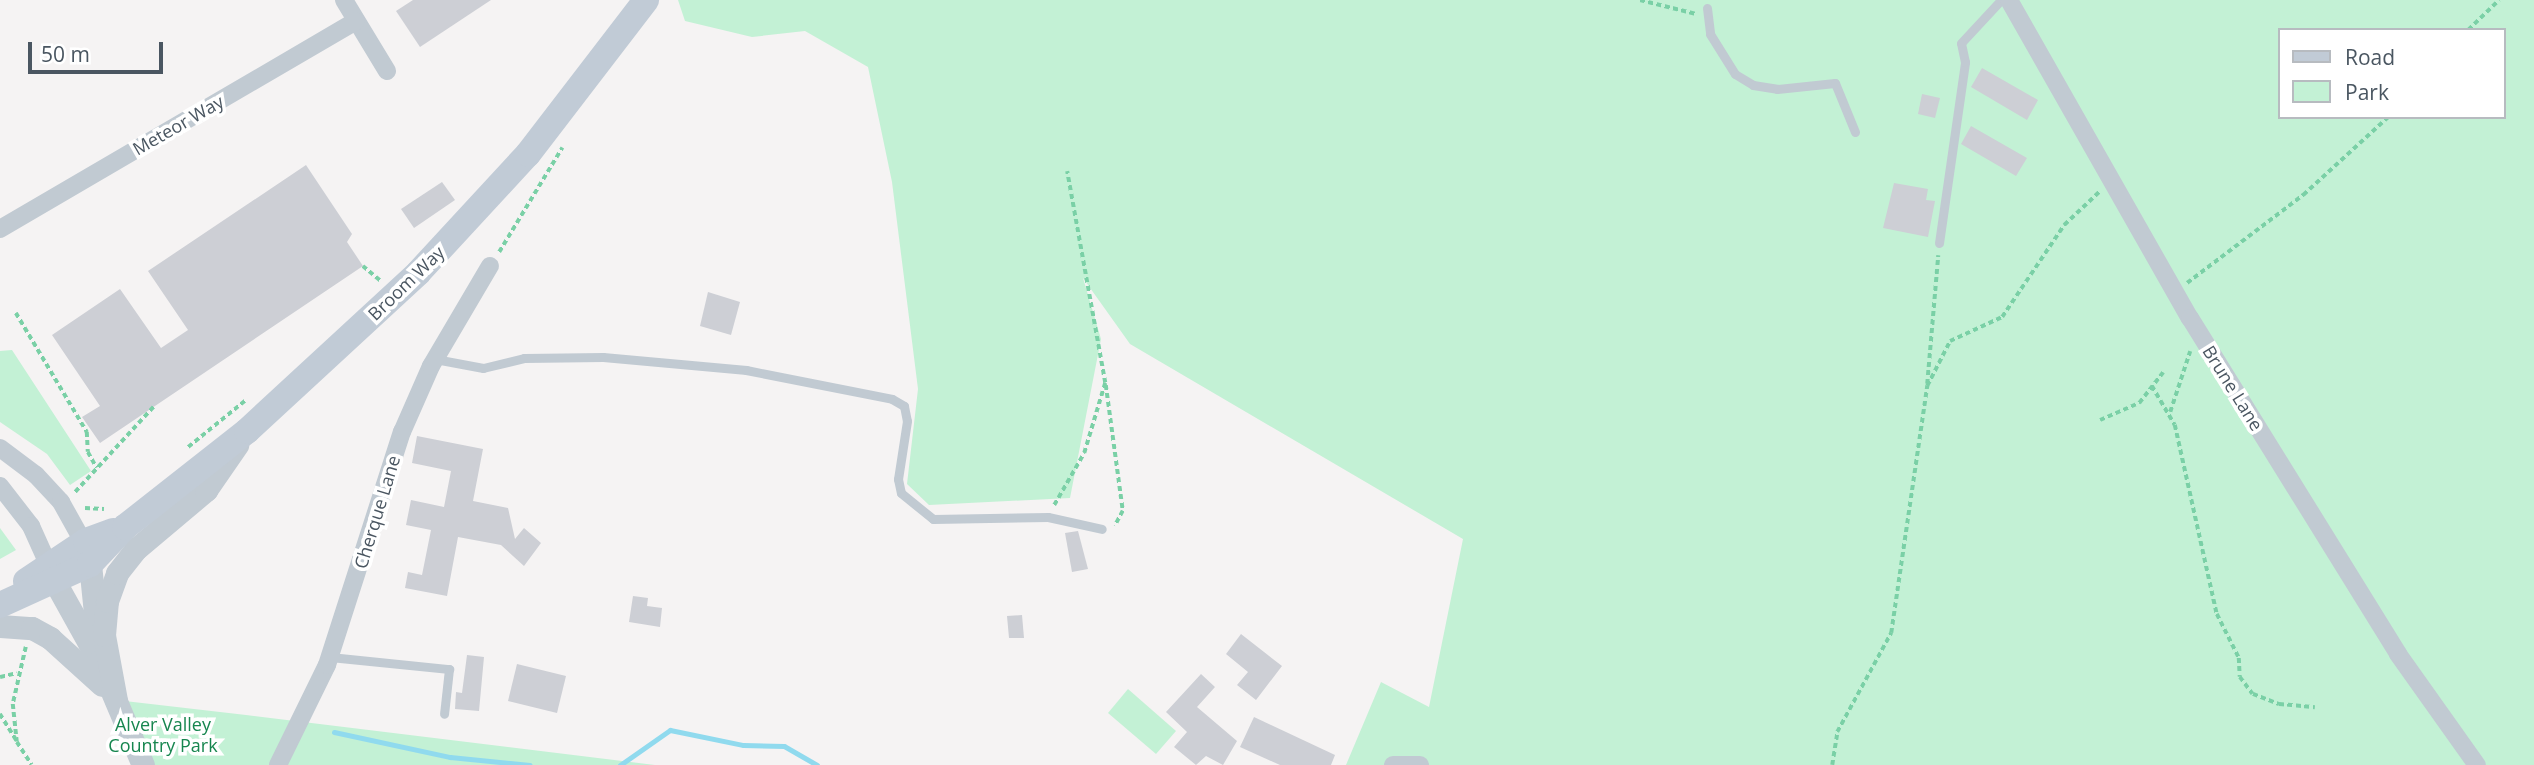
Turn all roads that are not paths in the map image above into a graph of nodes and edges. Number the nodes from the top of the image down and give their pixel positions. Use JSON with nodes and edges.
{"nodes":[{"id":1,"x":344,"y":0,"type":"edge"},
{"id":2,"x":646,"y":0,"type":"edge"},
{"id":3,"x":2001,"y":0,"type":"edge"},
{"id":4,"x":2008,"y":0,"type":"edge"},
{"id":5,"x":1707,"y":13,"type":"road end"},
{"id":6,"x":356,"y":21,"type":"junction"},
{"id":7,"x":387,"y":71,"type":"dead end"},
{"id":8,"x":1855,"y":132,"type":"dead end"},
{"id":9,"x":0,"y":229,"type":"edge"},
{"id":10,"x":1939,"y":243,"type":"road end"},
{"id":11,"x":490,"y":265,"type":"road end"},
{"id":12,"x":435,"y":359,"type":"junction"},
{"id":13,"x":247,"y":431,"type":"junction"},
{"id":14,"x":0,"y":448,"type":"edge"},
{"id":15,"x":0,"y":486,"type":"edge"},
{"id":16,"x":1102,"y":528,"type":"road end"},
{"id":17,"x":88,"y":552,"type":"junction"},
{"id":18,"x":52,"y":574,"type":"junction"},
{"id":19,"x":0,"y":603,"type":"edge"},
{"id":20,"x":0,"y":626,"type":"edge"},
{"id":21,"x":330,"y":657,"type":"junction"},
{"id":22,"x":99,"y":661,"type":"junction"},
{"id":23,"x":116,"y":700,"type":"junction"},
{"id":24,"x":444,"y":714,"type":"dead end"},
{"id":25,"x":143,"y":765,"type":"edge"},
{"id":26,"x":278,"y":765,"type":"edge"},
{"id":27,"x":1393,"y":765,"type":"edge"},
{"id":28,"x":1420,"y":765,"type":"edge"},
{"id":29,"x":2477,"y":765,"type":"edge"}],
"edges":[{"from":1,"to":6,"type":"street"},
{"from":2,"to":13,"type":"main road","name":"Broom Way"},
{"from":3,"to":10,"type":"lane"},
{"from":4,"to":29,"type":"street","name":"Brune Lane"},
{"from":5,"to":8,"type":"lane"},
{"from":6,"to":7,"type":"street"},
{"from":6,"to":9,"type":"street","name":"Meteor Way"},
{"from":11,"to":12,"type":"street","name":"Cherque Lane"},
{"from":12,"to":16,"type":"lane"},
{"from":12,"to":21,"type":"street","name":"Cherque Lane"},
{"from":13,"to":17,"type":"main road","name":"Broom Way"},
{"from":13,"to":23,"type":"street"},
{"from":14,"to":17,"type":"street"},
{"from":15,"to":18,"type":"street"},
{"from":17,"to":18,"type":"main road","name":"Broom Way"},
{"from":17,"to":22,"type":"street"},
{"from":18,"to":19,"type":"main road","name":"Broom Way"},
{"from":18,"to":22,"type":"street"},
{"from":20,"to":23,"type":"street"},
{"from":21,"to":24,"type":"lane"},
{"from":21,"to":26,"type":"street","name":"Cherque Lane"},
{"from":22,"to":23,"type":"street"},
{"from":23,"to":25,"type":"street"},
{"from":27,"to":28,"type":"street"}]}
